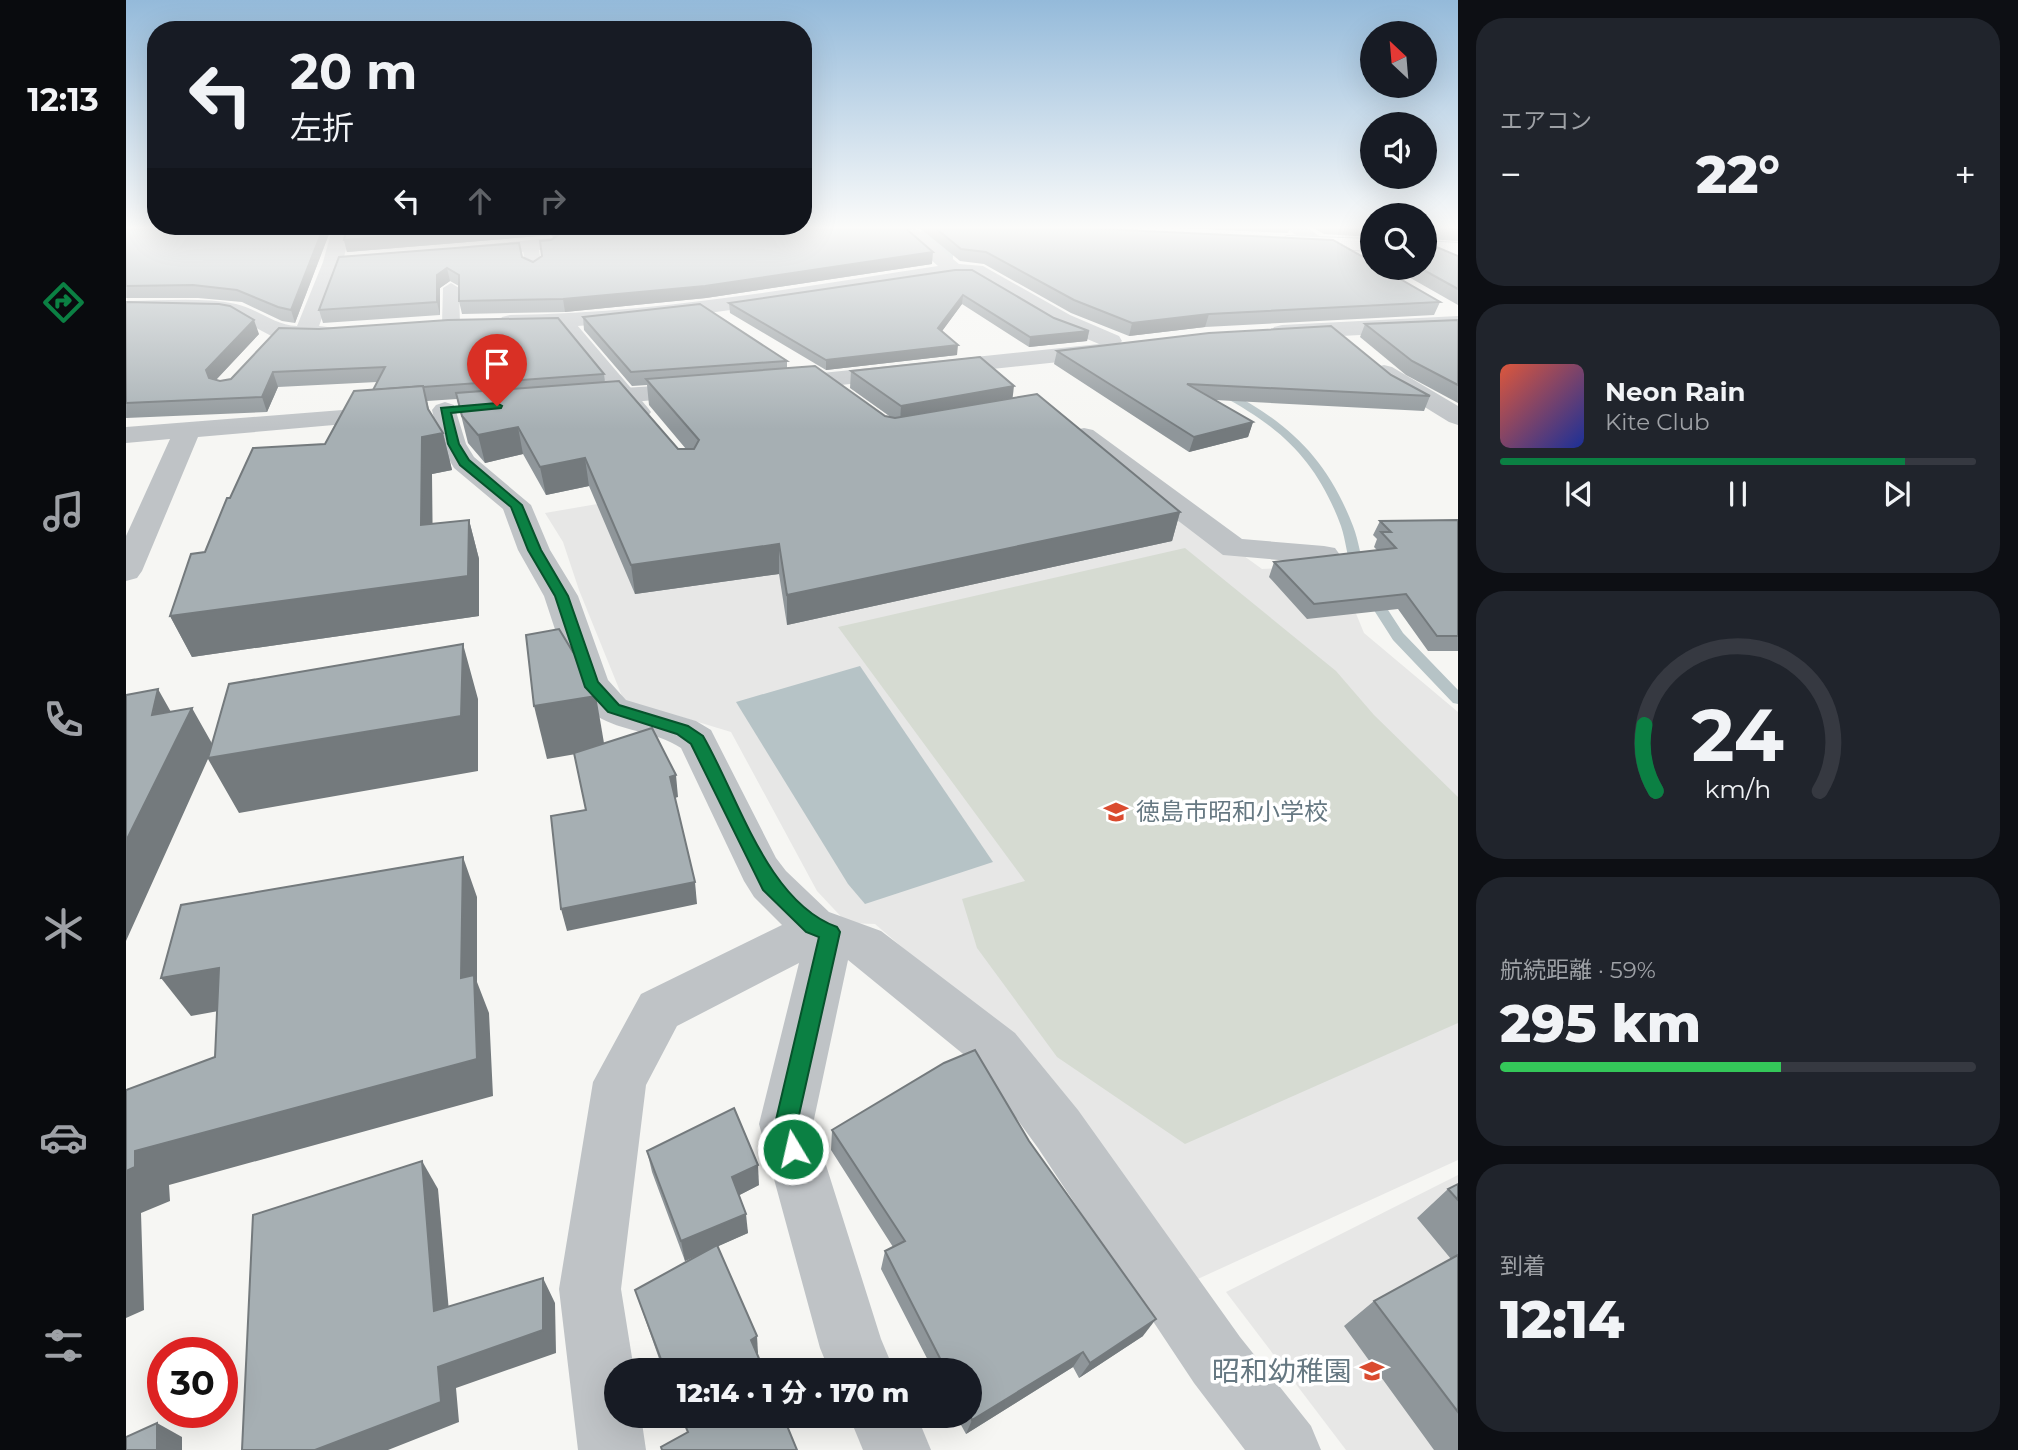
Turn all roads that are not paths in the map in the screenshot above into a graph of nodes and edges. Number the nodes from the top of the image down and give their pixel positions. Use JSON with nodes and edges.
{"nodes":[{"id":1,"x":321,"y":294,"type":"edge"},
{"id":2,"x":450,"y":294,"type":"edge"},
{"id":3,"x":795,"y":294,"type":"edge"},
{"id":4,"x":1016,"y":294,"type":"edge"},
{"id":5,"x":1434,"y":303,"type":"edge"},
{"id":6,"x":126,"y":307,"type":"edge"},
{"id":7,"x":163,"y":307,"type":"junction"},
{"id":8,"x":706,"y":307,"type":"junction"},
{"id":9,"x":1458,"y":317,"type":"edge"},
{"id":10,"x":565,"y":322,"type":"junction"},
{"id":11,"x":1458,"y":323,"type":"edge"},
{"id":12,"x":442,"y":325,"type":"joint"},
{"id":13,"x":734,"y":327,"type":"edge"},
{"id":14,"x":1331,"y":329,"type":"junction"},
{"id":15,"x":135,"y":330,"type":"edge"},
{"id":16,"x":277,"y":332,"type":"junction"},
{"id":17,"x":351,"y":332,"type":"edge"},
{"id":18,"x":305,"y":333,"type":"junction"},
{"id":19,"x":1261,"y":334,"type":"edge"},
{"id":20,"x":260,"y":350,"type":"edge"},
{"id":21,"x":788,"y":361,"type":"edge"},
{"id":22,"x":820,"y":381,"type":"junction"},
{"id":23,"x":765,"y":385,"type":"edge"},
{"id":24,"x":723,"y":388,"type":"edge"},
{"id":25,"x":627,"y":396,"type":"junction"},
{"id":26,"x":549,"y":402,"type":"edge"},
{"id":27,"x":852,"y":404,"type":"edge"},
{"id":28,"x":1458,"y":417,"type":"edge"},
{"id":29,"x":1068,"y":424,"type":"edge"},
{"id":30,"x":653,"y":427,"type":"edge"},
{"id":31,"x":188,"y":430,"type":"junction"},
{"id":32,"x":126,"y":435,"type":"edge"},
{"id":33,"x":1324,"y":555,"type":"edge"},
{"id":34,"x":126,"y":571,"type":"edge"},
{"id":35,"x":821,"y":929,"type":"junction"},
{"id":36,"x":857,"y":1358,"type":"edge"},
{"id":37,"x":887,"y":1428,"type":"edge"},
{"id":38,"x":612,"y":1450,"type":"edge"},
{"id":39,"x":897,"y":1450,"type":"edge"},
{"id":40,"x":1287,"y":1450,"type":"edge"}],
"edges":[{"from":1,"to":18,"type":"street"},
{"from":2,"to":12,"type":"lane"},
{"from":3,"to":8,"type":"street"},
{"from":4,"to":22,"type":"street"},
{"from":5,"to":9,"type":"street"},
{"from":6,"to":7,"type":"street"},
{"from":7,"to":15,"type":"street"},
{"from":7,"to":16,"type":"street"},
{"from":8,"to":10,"type":"street"},
{"from":8,"to":13,"type":"street"},
{"from":10,"to":12,"type":"street"},
{"from":10,"to":25,"type":"lane"},
{"from":11,"to":14,"type":"street"},
{"from":14,"to":19,"type":"street"},
{"from":14,"to":28,"type":"street"},
{"from":16,"to":18,"type":"street"},
{"from":16,"to":20,"type":"street"},
{"from":17,"to":18,"type":"street"},
{"from":21,"to":22,"type":"street"},
{"from":22,"to":23,"type":"street"},
{"from":22,"to":27,"type":"street"},
{"from":24,"to":25,"type":"street"},
{"from":25,"to":26,"type":"street"},
{"from":25,"to":30,"type":"lane"},
{"from":29,"to":33,"type":"street"},
{"from":31,"to":32,"type":"street"},
{"from":31,"to":34,"type":"street"},
{"from":31,"to":35,"type":"street"},
{"from":35,"to":36,"type":"street"},
{"from":35,"to":38,"type":"street"},
{"from":35,"to":40,"type":"street"},
{"from":37,"to":39,"type":"street"}]}
